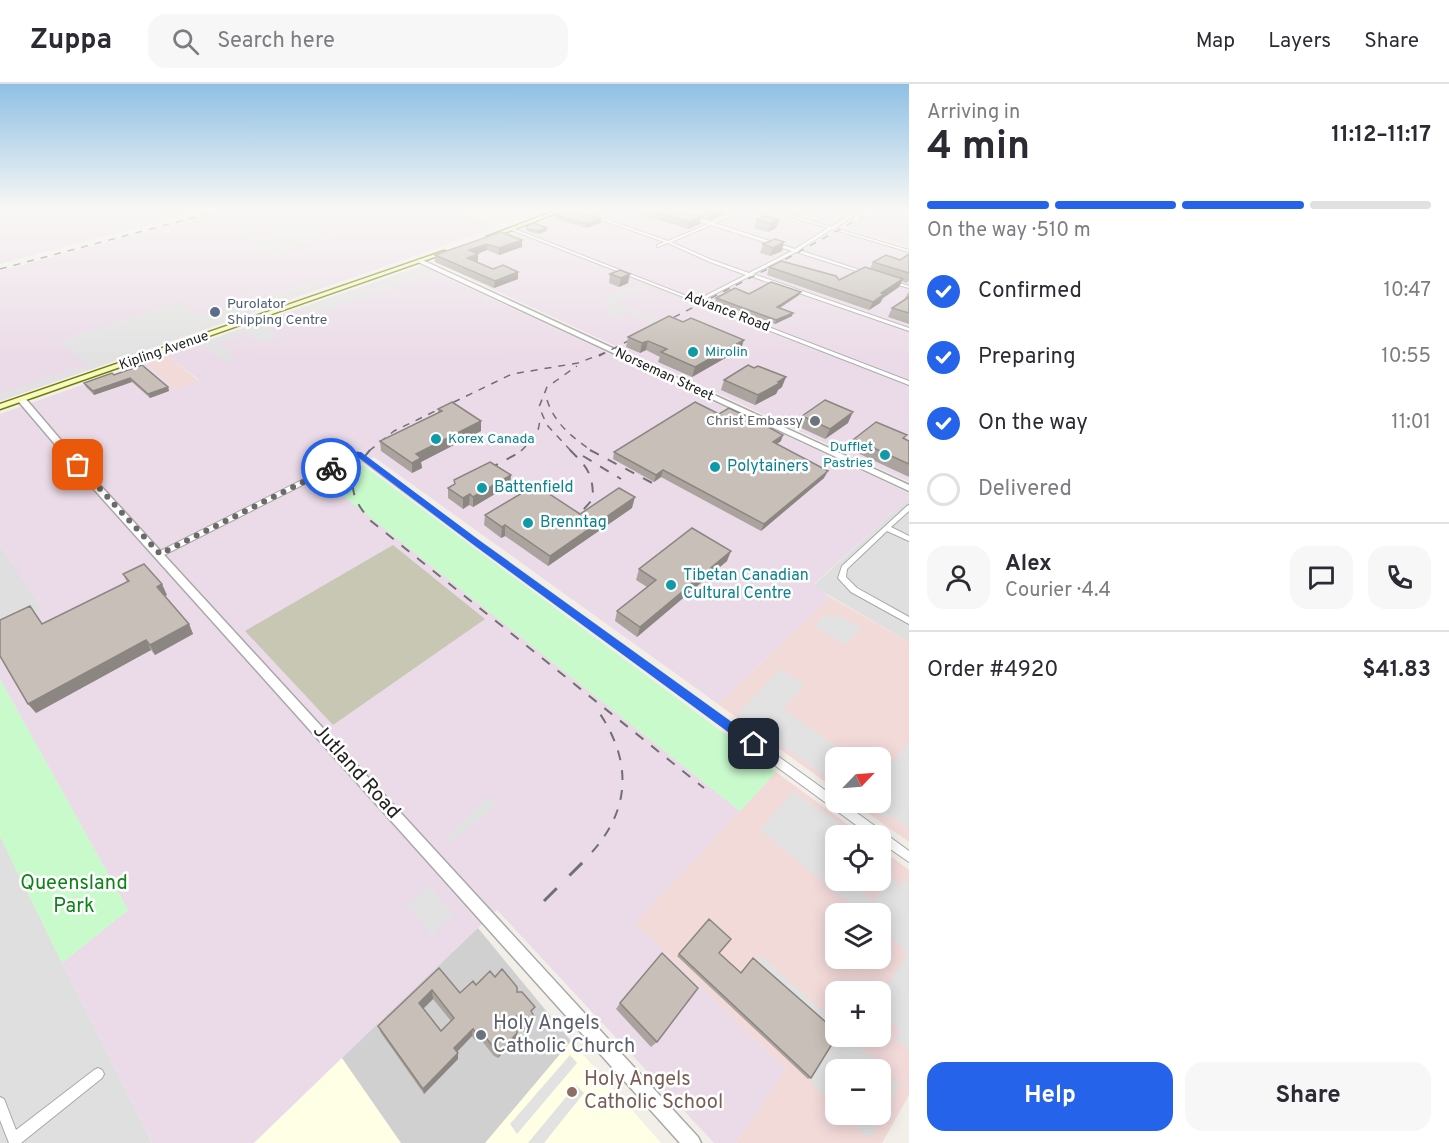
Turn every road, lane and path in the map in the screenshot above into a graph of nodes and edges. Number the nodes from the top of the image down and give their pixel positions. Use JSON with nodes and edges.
{"nodes":[{"id":1,"x":428,"y":258,"type":"edge"},
{"id":2,"x":587,"y":258,"type":"edge"},
{"id":3,"x":711,"y":258,"type":"edge"},
{"id":4,"x":781,"y":258,"type":"edge"},
{"id":5,"x":818,"y":258,"type":"edge"},
{"id":6,"x":420,"y":261,"type":"junction"},
{"id":7,"x":751,"y":274,"type":"junction"},
{"id":8,"x":877,"y":277,"type":"edge"},
{"id":9,"x":886,"y":280,"type":"edge"},
{"id":10,"x":909,"y":287,"type":"edge"},
{"id":11,"x":698,"y":301,"type":"junction"},
{"id":12,"x":909,"y":330,"type":"edge"},
{"id":13,"x":909,"y":383,"type":"edge"},
{"id":14,"x":22,"y":400,"type":"junction"},
{"id":15,"x":0,"y":407,"type":"edge"},
{"id":16,"x":909,"y":488,"type":"edge"},
{"id":17,"x":909,"y":507,"type":"edge"},
{"id":18,"x":887,"y":528,"type":"junction"},
{"id":19,"x":909,"y":539,"type":"edge"},
{"id":20,"x":160,"y":554,"type":"junction"},
{"id":21,"x":909,"y":621,"type":"edge"},
{"id":22,"x":865,"y":825,"type":"edge"},
{"id":23,"x":891,"y":844,"type":"edge"},
{"id":24,"x":909,"y":856,"type":"edge"},
{"id":25,"x":98,"y":1074,"type":"dead end"},
{"id":26,"x":0,"y":1103,"type":"edge"},
{"id":27,"x":15,"y":1142,"type":"edge"},
{"id":28,"x":692,"y":1143,"type":"edge"}],
"edges":[{"from":1,"to":6,"type":"main road","name":"Kipling Avenue"},
{"from":2,"to":11,"type":"street","name":"Advance Road"},
{"from":3,"to":7,"type":"street"},
{"from":4,"to":7,"type":"street"},
{"from":5,"to":8,"type":"street"},
{"from":6,"to":14,"type":"main road","name":"Kipling Avenue"},
{"from":6,"to":16,"type":"street","name":"Norseman Street"},
{"from":7,"to":11,"type":"street"},
{"from":7,"to":12,"type":"street"},
{"from":9,"to":10,"type":"street"},
{"from":11,"to":13,"type":"street","name":"Advance Road"},
{"from":14,"to":15,"type":"main road","name":"Kipling Avenue"},
{"from":14,"to":20,"type":"street","name":"Jutland Road"},
{"from":17,"to":18,"type":"street"},
{"from":18,"to":19,"type":"street"},
{"from":18,"to":21,"type":"street"},
{"from":20,"to":22,"type":"street"},
{"from":20,"to":28,"type":"street","name":"Jutland Road"},
{"from":23,"to":24,"type":"street"},
{"from":25,"to":27,"type":"street"},
{"from":26,"to":27,"type":"street"}]}
